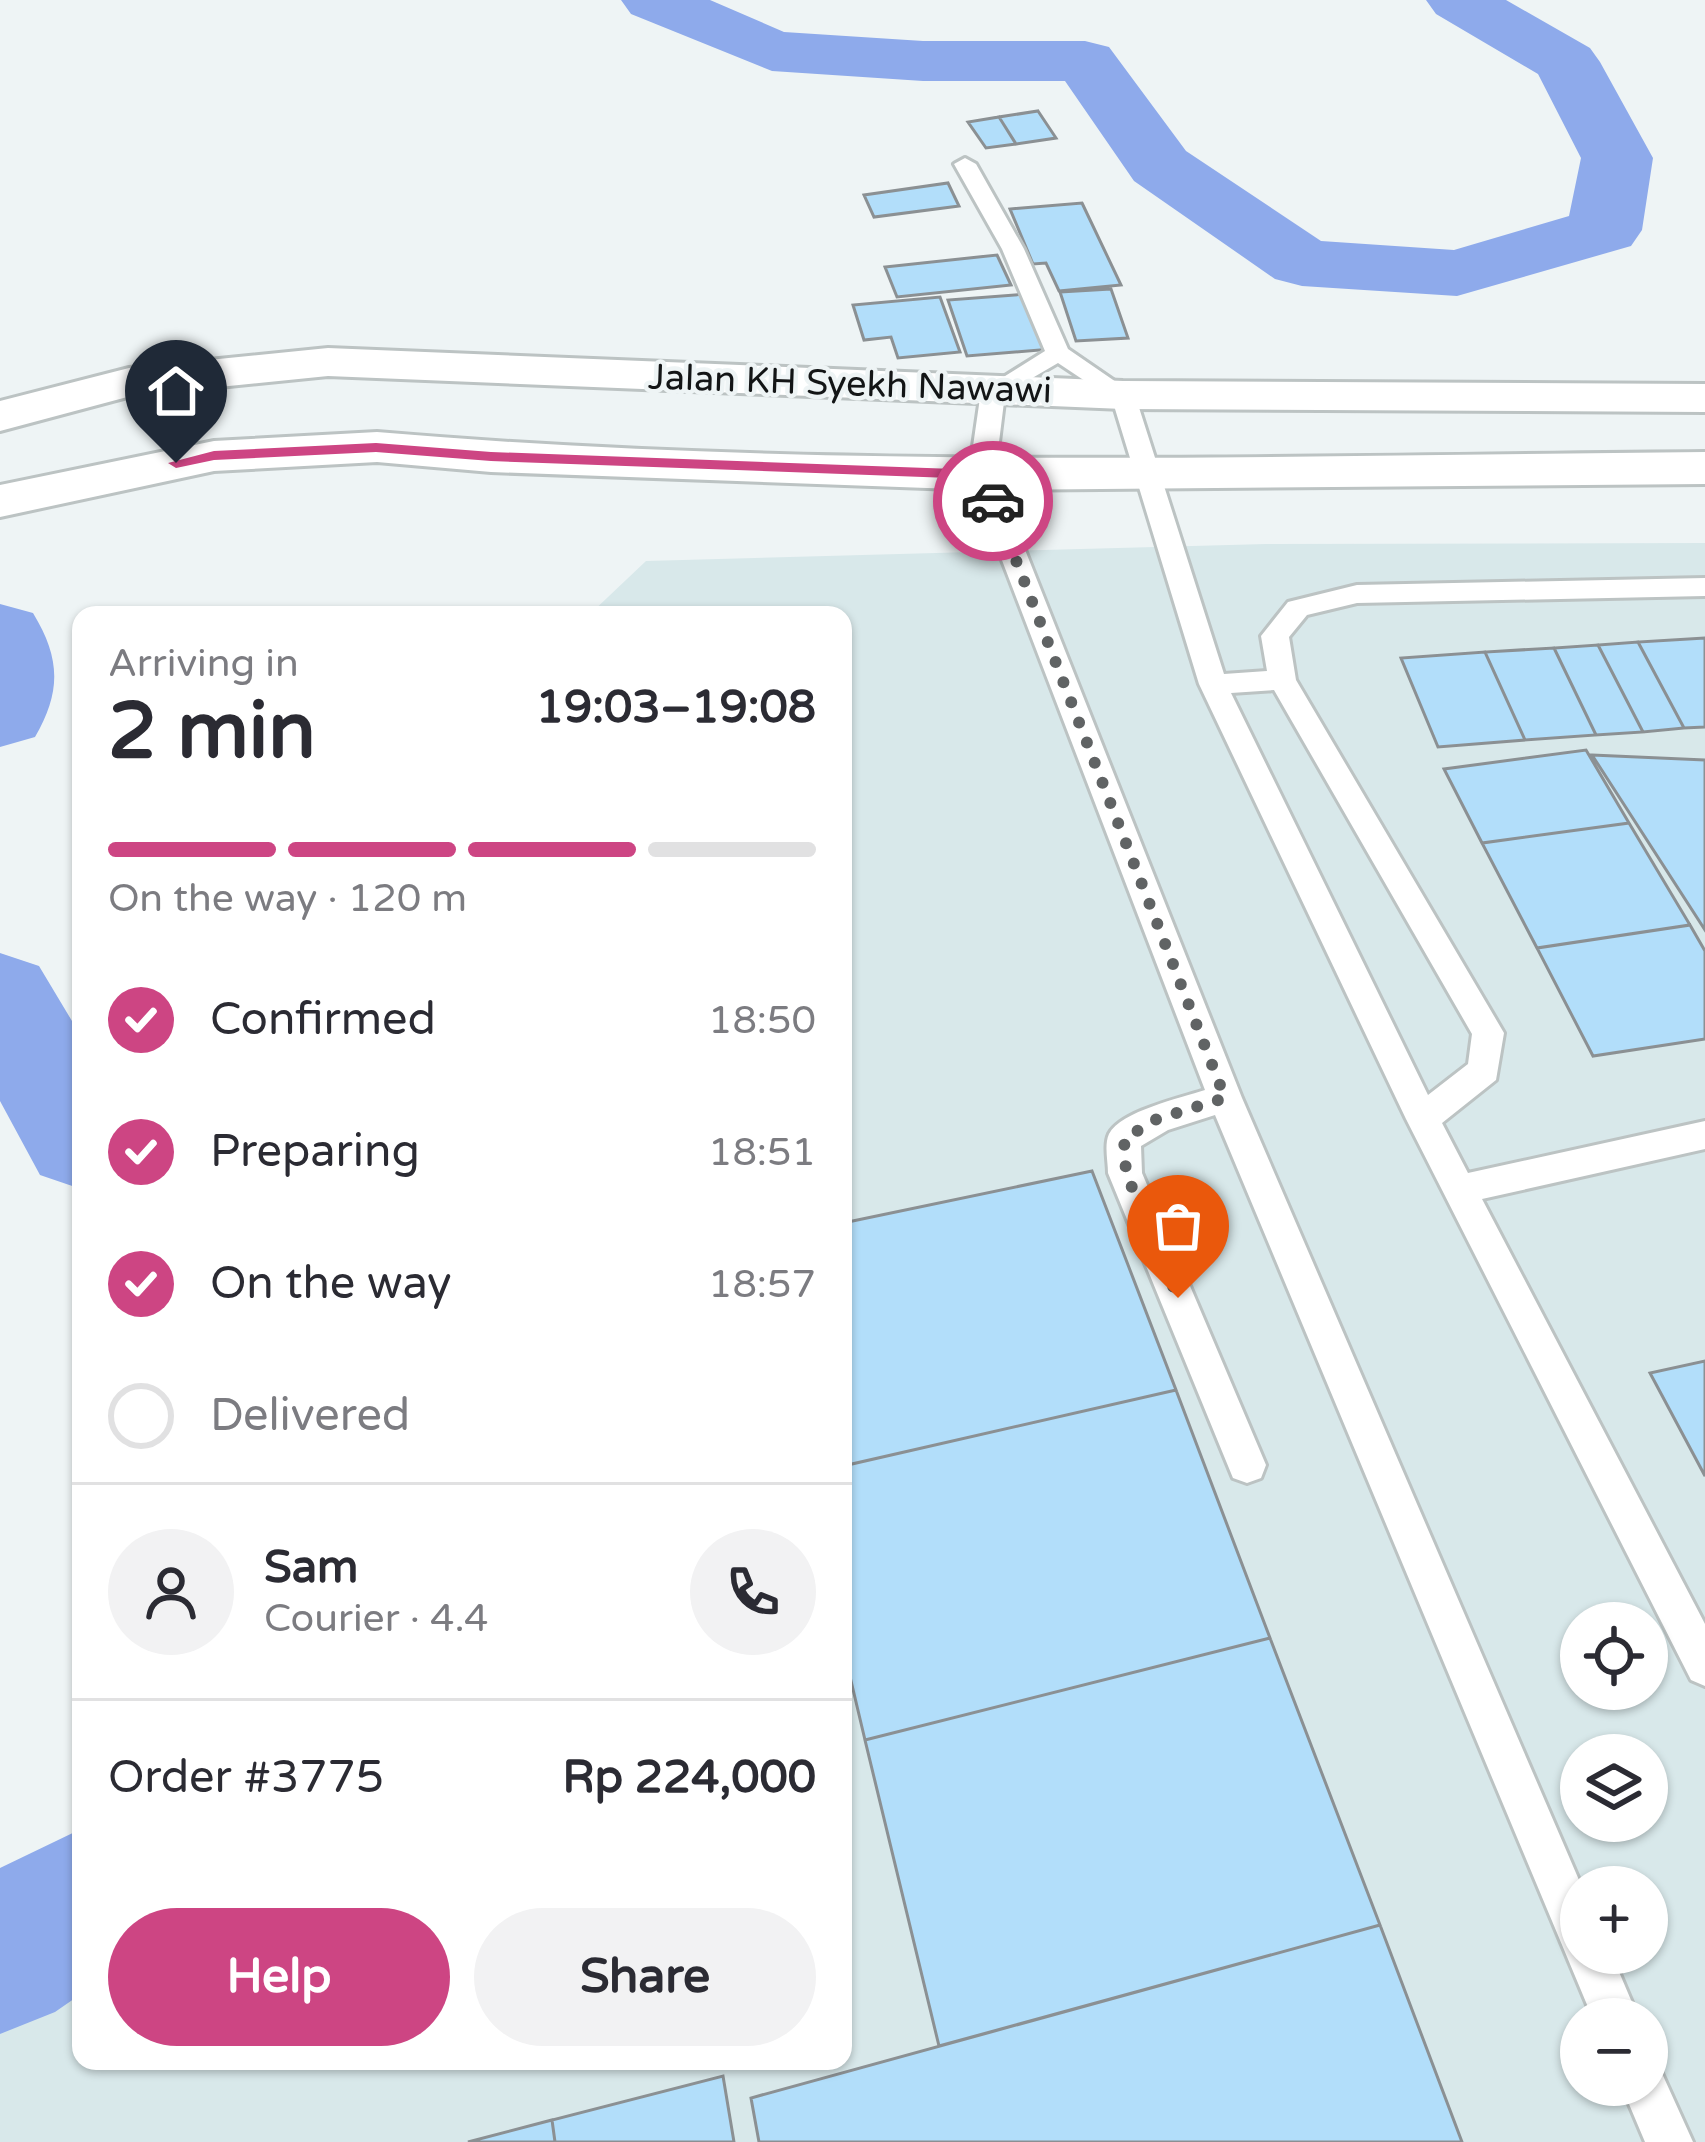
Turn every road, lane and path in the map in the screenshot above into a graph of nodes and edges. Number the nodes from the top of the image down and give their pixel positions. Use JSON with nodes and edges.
{"nodes":[{"id":1,"x":965,"y":164,"type":"dead end"},
{"id":2,"x":1058,"y":353,"type":"junction"},
{"id":3,"x":993,"y":391,"type":"junction"},
{"id":4,"x":1123,"y":395,"type":"junction"},
{"id":5,"x":1705,"y":398,"type":"edge"},
{"id":6,"x":18,"y":411,"type":"edge"},
{"id":7,"x":1705,"y":468,"type":"edge"},
{"id":8,"x":1144,"y":470,"type":"junction"},
{"id":9,"x":982,"y":474,"type":"junction"},
{"id":10,"x":0,"y":501,"type":"edge"},
{"id":11,"x":1705,"y":587,"type":"edge"},
{"id":12,"x":1282,"y":680,"type":"junction"},
{"id":13,"x":1213,"y":683,"type":"junction"},
{"id":14,"x":1225,"y":1098,"type":"junction"},
{"id":15,"x":1423,"y":1119,"type":"junction"},
{"id":16,"x":1705,"y":1135,"type":"edge"},
{"id":17,"x":1461,"y":1189,"type":"junction"},
{"id":18,"x":1247,"y":1465,"type":"dead end"},
{"id":19,"x":1705,"y":1666,"type":"edge"},
{"id":20,"x":1560,"y":1887,"type":"edge"},
{"id":21,"x":1654,"y":2106,"type":"edge"},
{"id":22,"x":1669,"y":2142,"type":"edge"}],
"edges":[{"from":1,"to":2,"type":"lane"},
{"from":2,"to":3,"type":"lane"},
{"from":2,"to":4,"type":"lane"},
{"from":3,"to":4,"type":"main road","name":"Jalan KH Syekh Nawawi"},
{"from":3,"to":6,"type":"main road","name":"Jalan KH Syekh Nawawi"},
{"from":3,"to":9,"type":"lane"},
{"from":4,"to":5,"type":"main road","name":"Jalan KH Syekh Nawawi"},
{"from":4,"to":8,"type":"lane"},
{"from":7,"to":8,"type":"main road","name":"Jalan KH Syekh Nawawi"},
{"from":8,"to":9,"type":"main road","name":"Jalan KH Syekh Nawawi"},
{"from":8,"to":13,"type":"lane"},
{"from":9,"to":10,"type":"main road","name":"Jalan KH Syekh Nawawi"},
{"from":9,"to":14,"type":"lane"},
{"from":11,"to":12,"type":"lane"},
{"from":12,"to":13,"type":"lane"},
{"from":12,"to":15,"type":"lane"},
{"from":13,"to":15,"type":"lane"},
{"from":14,"to":18,"type":"lane"},
{"from":14,"to":20,"type":"lane"},
{"from":15,"to":17,"type":"lane"},
{"from":16,"to":17,"type":"lane"},
{"from":17,"to":19,"type":"lane"},
{"from":21,"to":22,"type":"lane"}]}
